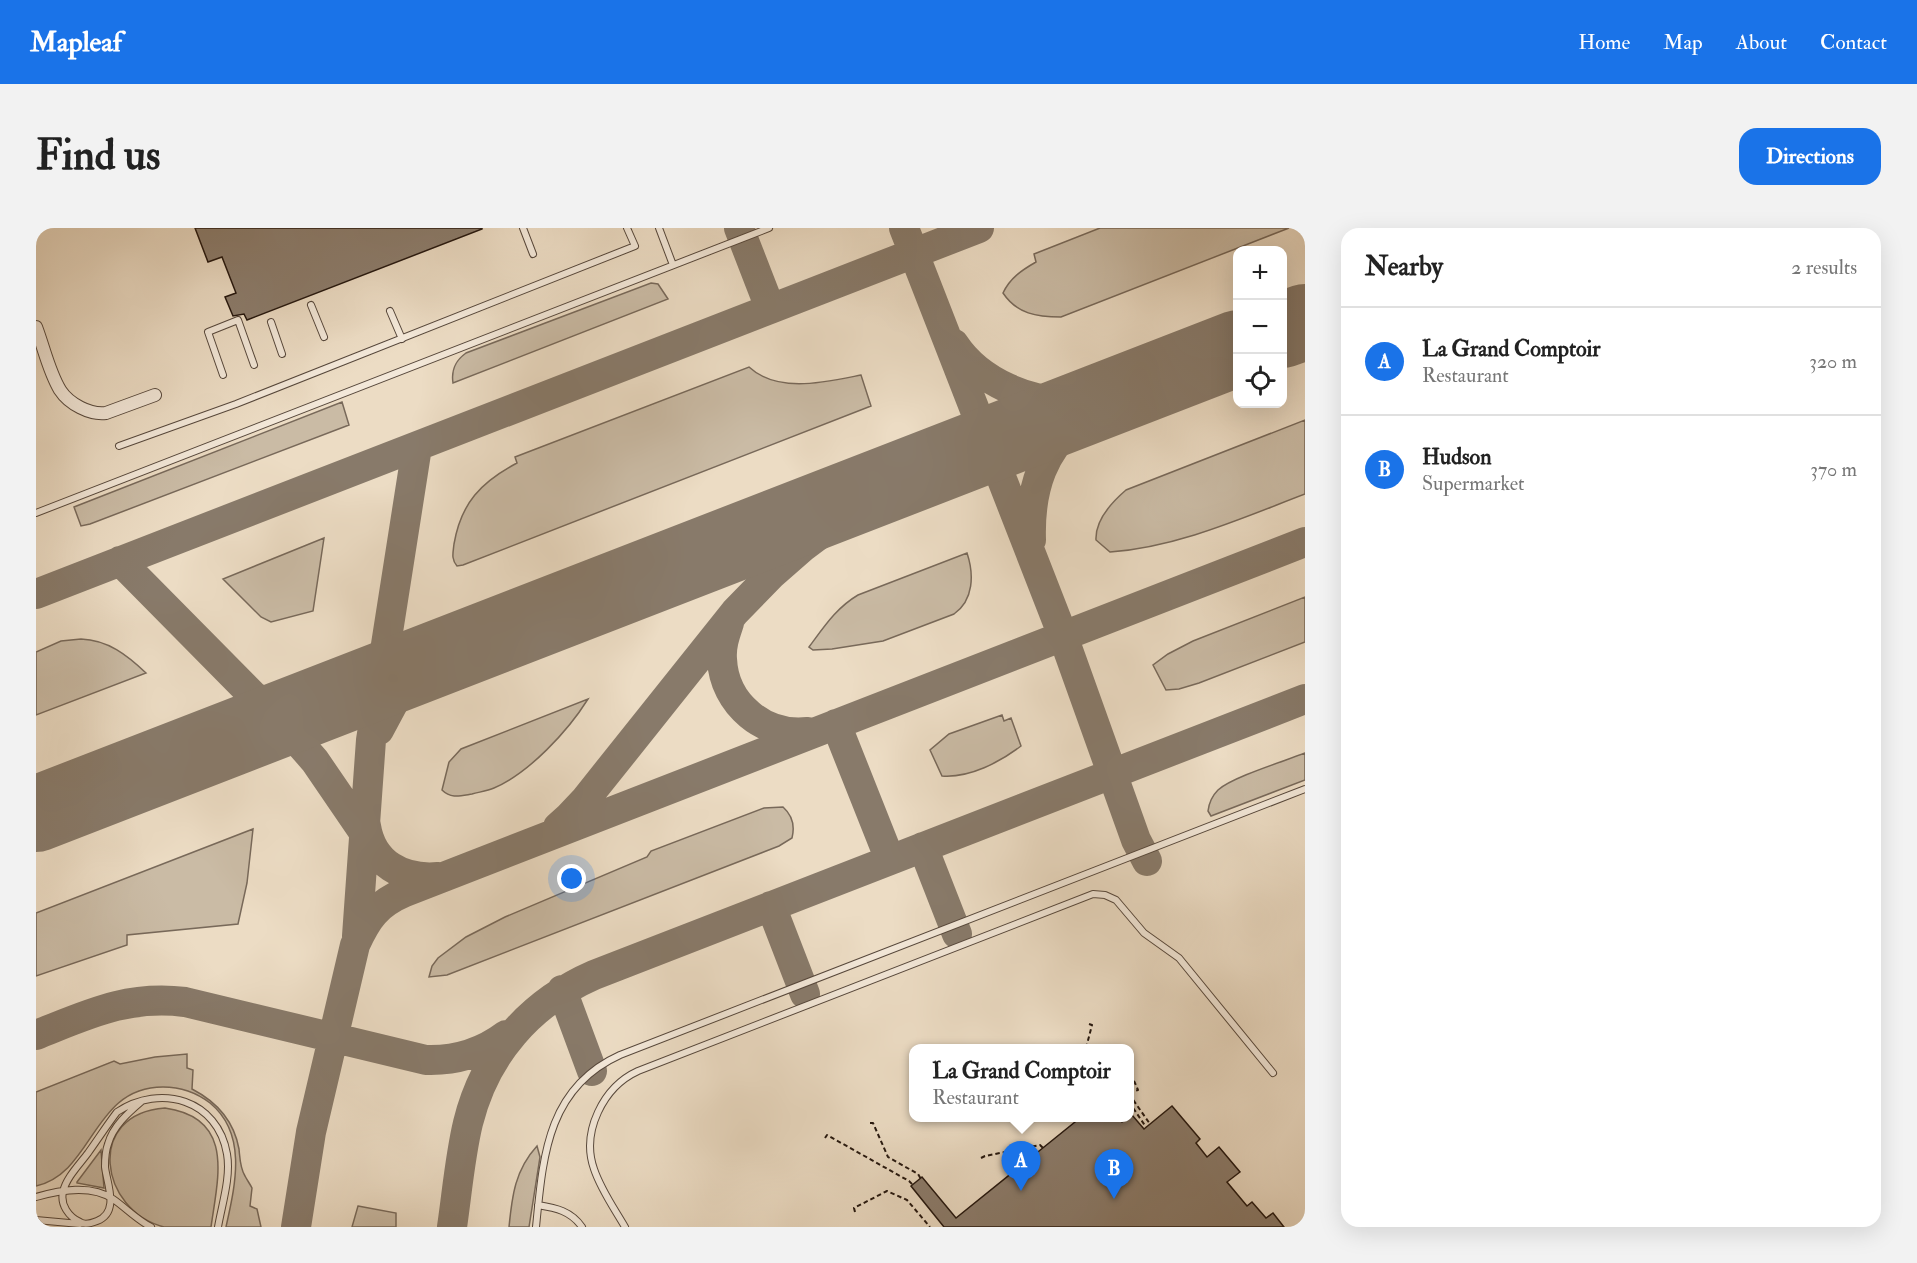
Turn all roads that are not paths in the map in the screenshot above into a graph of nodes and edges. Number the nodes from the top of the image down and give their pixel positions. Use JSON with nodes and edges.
{"nodes":[{"id":1,"x":524,"y":228,"type":"edge"},
{"id":2,"x":627,"y":228,"type":"edge"},
{"id":3,"x":659,"y":228,"type":"edge"},
{"id":4,"x":769,"y":228,"type":"edge"},
{"id":5,"x":533,"y":254,"type":"dead end"},
{"id":6,"x":673,"y":265,"type":"junction"},
{"id":7,"x":311,"y":305,"type":"dead end"},
{"id":8,"x":390,"y":311,"type":"dead end"},
{"id":9,"x":271,"y":322,"type":"dead end"},
{"id":10,"x":36,"y":327,"type":"edge"},
{"id":11,"x":324,"y":337,"type":"dead end"},
{"id":12,"x":402,"y":339,"type":"junction"},
{"id":13,"x":282,"y":354,"type":"dead end"},
{"id":14,"x":254,"y":365,"type":"dead end"},
{"id":15,"x":224,"y":375,"type":"dead end"},
{"id":16,"x":154,"y":395,"type":"dead end"},
{"id":17,"x":119,"y":446,"type":"dead end"},
{"id":18,"x":36,"y":513,"type":"edge"},
{"id":19,"x":1305,"y":789,"type":"edge"},
{"id":20,"x":1273,"y":1073,"type":"dead end"},
{"id":21,"x":142,"y":1101,"type":"junction"},
{"id":22,"x":70,"y":1178,"type":"junction"},
{"id":23,"x":63,"y":1190,"type":"junction"},
{"id":24,"x":39,"y":1196,"type":"edge"},
{"id":25,"x":112,"y":1198,"type":"junction"},
{"id":26,"x":538,"y":1205,"type":"junction"},
{"id":27,"x":36,"y":1220,"type":"edge"},
{"id":28,"x":82,"y":1224,"type":"junction"},
{"id":29,"x":102,"y":1227,"type":"edge"},
{"id":30,"x":151,"y":1227,"type":"edge"},
{"id":31,"x":218,"y":1227,"type":"edge"},
{"id":32,"x":536,"y":1227,"type":"edge"},
{"id":33,"x":582,"y":1227,"type":"edge"},
{"id":34,"x":625,"y":1227,"type":"edge"}],
"edges":[{"from":1,"to":5,"type":"lane"},
{"from":2,"to":12,"type":"lane"},
{"from":3,"to":6,"type":"lane"},
{"from":4,"to":6,"type":"lane"},
{"from":6,"to":18,"type":"lane"},
{"from":7,"to":11,"type":"lane"},
{"from":8,"to":12,"type":"lane"},
{"from":9,"to":13,"type":"lane"},
{"from":10,"to":16,"type":"street"},
{"from":12,"to":17,"type":"lane"},
{"from":14,"to":15,"type":"lane"},
{"from":19,"to":26,"type":"lane"},
{"from":20,"to":34,"type":"lane"},
{"from":21,"to":22,"type":"lane"},
{"from":21,"to":25,"type":"lane"},
{"from":21,"to":31,"type":"lane"},
{"from":22,"to":23,"type":"lane"},
{"from":22,"to":24,"type":"lane"},
{"from":23,"to":24,"type":"lane"},
{"from":23,"to":25,"type":"lane"},
{"from":23,"to":28,"type":"lane"},
{"from":25,"to":28,"type":"lane"},
{"from":25,"to":30,"type":"lane"},
{"from":26,"to":32,"type":"lane"},
{"from":26,"to":33,"type":"lane"},
{"from":27,"to":28,"type":"lane"},
{"from":28,"to":29,"type":"lane"}]}
